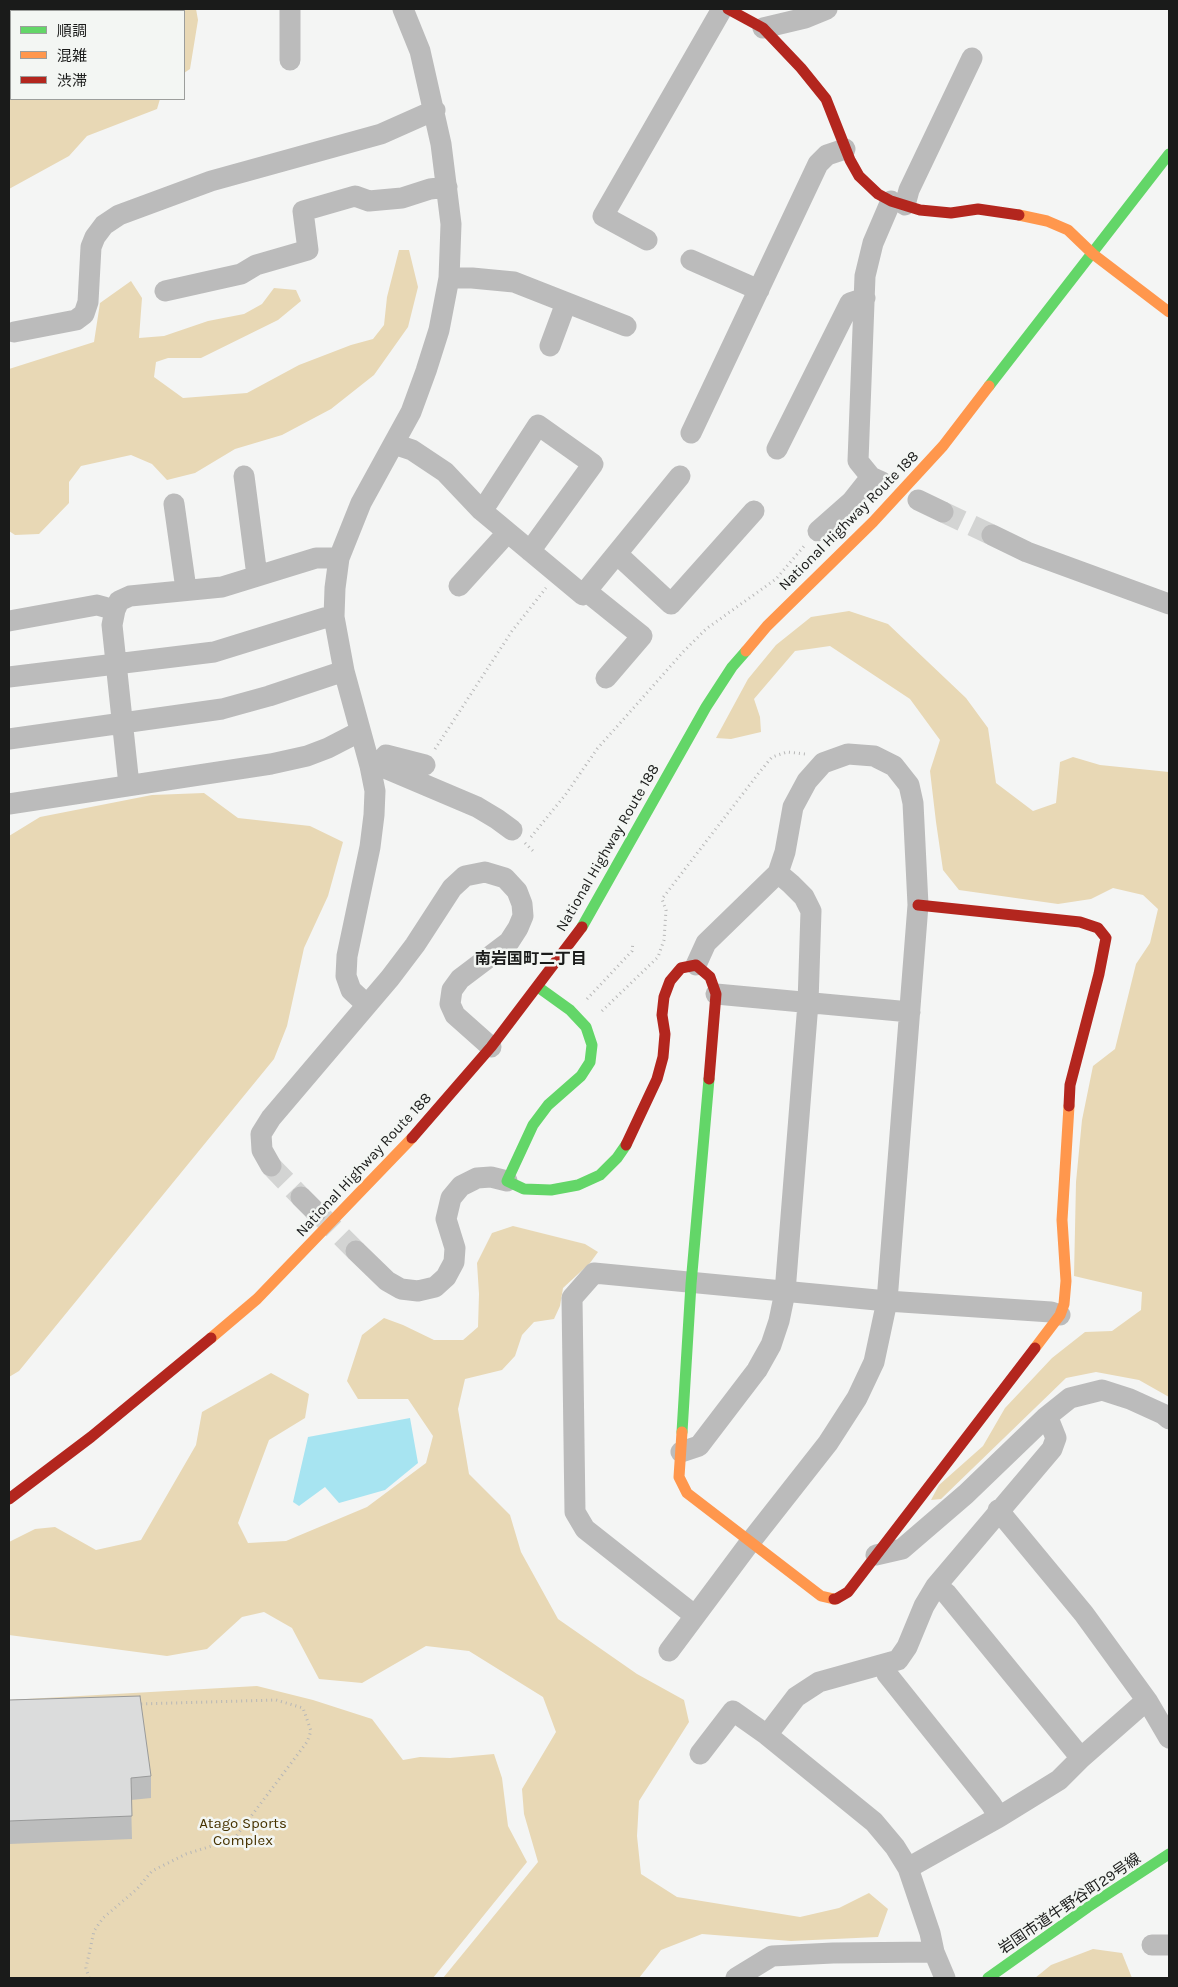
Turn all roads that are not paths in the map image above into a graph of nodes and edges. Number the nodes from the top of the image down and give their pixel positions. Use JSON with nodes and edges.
{"nodes":[{"id":1,"x":290,"y":9,"type":"edge"},
{"id":2,"x":404,"y":9,"type":"edge"},
{"id":3,"x":722,"y":9,"type":"edge"},
{"id":4,"x":728,"y":9,"type":"edge"},
{"id":5,"x":827,"y":9,"type":"edge"},
{"id":6,"x":763,"y":28,"type":"junction"},
{"id":7,"x":972,"y":58,"type":"dead end"},
{"id":8,"x":290,"y":60,"type":"dead end"},
{"id":9,"x":435,"y":110,"type":"junction"},
{"id":10,"x":845,"y":150,"type":"junction"},
{"id":11,"x":1169,"y":154,"type":"edge"},
{"id":12,"x":447,"y":186,"type":"junction"},
{"id":13,"x":898,"y":203,"type":"junction"},
{"id":14,"x":647,"y":240,"type":"dead end"},
{"id":15,"x":1093,"y":254,"type":"junction"},
{"id":16,"x":691,"y":260,"type":"dead end"},
{"id":17,"x":449,"y":278,"type":"junction"},
{"id":18,"x":759,"y":290,"type":"junction"},
{"id":19,"x":164,"y":291,"type":"dead end"},
{"id":20,"x":865,"y":298,"type":"junction"},
{"id":21,"x":566,"y":303,"type":"junction"},
{"id":22,"x":1169,"y":312,"type":"edge"},
{"id":23,"x":626,"y":326,"type":"dead end"},
{"id":24,"x":14,"y":332,"type":"dead end"},
{"id":25,"x":550,"y":346,"type":"dead end"},
{"id":26,"x":692,"y":434,"type":"dead end"},
{"id":27,"x":394,"y":444,"type":"junction"},
{"id":28,"x":777,"y":449,"type":"dead end"},
{"id":29,"x":244,"y":476,"type":"dead end"},
{"id":30,"x":680,"y":476,"type":"dead end"},
{"id":31,"x":918,"y":500,"type":"dead end"},
{"id":32,"x":174,"y":504,"type":"dead end"},
{"id":33,"x":481,"y":510,"type":"junction"},
{"id":34,"x":754,"y":511,"type":"dead end"},
{"id":35,"x":943,"y":512,"type":"tunnel mouth"},
{"id":36,"x":818,"y":531,"type":"road end"},
{"id":37,"x":507,"y":533,"type":"junction"},
{"id":38,"x":992,"y":535,"type":"tunnel mouth"},
{"id":39,"x":530,"y":552,"type":"junction"},
{"id":40,"x":617,"y":554,"type":"junction"},
{"id":41,"x":339,"y":558,"type":"junction"},
{"id":42,"x":260,"y":575,"type":"junction"},
{"id":43,"x":459,"y":586,"type":"dead end"},
{"id":44,"x":186,"y":589,"type":"junction"},
{"id":45,"x":586,"y":591,"type":"junction"},
{"id":46,"x":1169,"y":604,"type":"edge"},
{"id":47,"x":115,"y":610,"type":"junction"},
{"id":48,"x":334,"y":617,"type":"junction"},
{"id":49,"x":9,"y":622,"type":"edge"},
{"id":50,"x":115,"y":664,"type":"junction"},
{"id":51,"x":344,"y":671,"type":"junction"},
{"id":52,"x":9,"y":677,"type":"edge"},
{"id":53,"x":606,"y":678,"type":"dead end"},
{"id":54,"x":122,"y":722,"type":"junction"},
{"id":55,"x":359,"y":732,"type":"junction"},
{"id":56,"x":9,"y":739,"type":"edge"},
{"id":57,"x":374,"y":765,"type":"junction"},
{"id":58,"x":424,"y":765,"type":"road end"},
{"id":59,"x":130,"y":785,"type":"junction"},
{"id":60,"x":9,"y":804,"type":"edge"},
{"id":61,"x":519,"y":837,"type":"road end"},
{"id":62,"x":778,"y":873,"type":"junction"},
{"id":63,"x":918,"y":904,"type":"junction"},
{"id":64,"x":696,"y":965,"type":"junction"},
{"id":65,"x":538,"y":987,"type":"junction"},
{"id":66,"x":716,"y":994,"type":"junction"},
{"id":67,"x":808,"y":1003,"type":"junction"},
{"id":68,"x":366,"y":1004,"type":"junction"},
{"id":69,"x":910,"y":1012,"type":"junction"},
{"id":70,"x":490,"y":1047,"type":"junction"},
{"id":71,"x":271,"y":1166,"type":"tunnel mouth"},
{"id":72,"x":507,"y":1182,"type":"junction"},
{"id":73,"x":301,"y":1197,"type":"tunnel mouth"},
{"id":74,"x":316,"y":1212,"type":"tunnel mouth"},
{"id":75,"x":356,"y":1251,"type":"tunnel mouth"},
{"id":76,"x":692,"y":1284,"type":"junction"},
{"id":77,"x":785,"y":1292,"type":"junction"},
{"id":78,"x":887,"y":1302,"type":"junction"},
{"id":79,"x":1060,"y":1315,"type":"junction"},
{"id":80,"x":1045,"y":1418,"type":"junction"},
{"id":81,"x":1169,"y":1419,"type":"edge"},
{"id":82,"x":681,"y":1452,"type":"junction"},
{"id":83,"x":9,"y":1498,"type":"edge"},
{"id":84,"x":998,"y":1510,"type":"junction"},
{"id":85,"x":750,"y":1541,"type":"junction"},
{"id":86,"x":876,"y":1555,"type":"junction"},
{"id":87,"x":936,"y":1586,"type":"junction"},
{"id":88,"x":694,"y":1615,"type":"junction"},
{"id":89,"x":669,"y":1651,"type":"dead end"},
{"id":90,"x":884,"y":1665,"type":"junction"},
{"id":91,"x":1148,"y":1702,"type":"junction"},
{"id":92,"x":767,"y":1735,"type":"junction"},
{"id":93,"x":1169,"y":1738,"type":"edge"},
{"id":94,"x":700,"y":1754,"type":"dead end"},
{"id":95,"x":1081,"y":1758,"type":"junction"},
{"id":96,"x":999,"y":1817,"type":"junction"},
{"id":97,"x":1169,"y":1854,"type":"edge"},
{"id":98,"x":908,"y":1868,"type":"junction"},
{"id":99,"x":934,"y":1952,"type":"junction"},
{"id":100,"x":736,"y":1978,"type":"edge"},
{"id":101,"x":945,"y":1978,"type":"edge"},
{"id":102,"x":988,"y":1978,"type":"edge"}],
"edges":[{"from":1,"to":8,"type":"street"},
{"from":2,"to":9,"type":"street"},
{"from":3,"to":14,"type":"street"},
{"from":4,"to":6,"type":"main road"},
{"from":5,"to":6,"type":"street"},
{"from":6,"to":10,"type":"main road"},
{"from":7,"to":13,"type":"street"},
{"from":9,"to":12,"type":"street"},
{"from":9,"to":24,"type":"street"},
{"from":10,"to":13,"type":"main road"},
{"from":10,"to":18,"type":"street"},
{"from":11,"to":15,"type":"main road","name":"National Highway Route 188"},
{"from":12,"to":17,"type":"street"},
{"from":12,"to":19,"type":"street"},
{"from":13,"to":15,"type":"main road"},
{"from":13,"to":20,"type":"street"},
{"from":15,"to":22,"type":"main road"},
{"from":15,"to":65,"type":"main road","name":"National Highway Route 188"},
{"from":16,"to":18,"type":"street"},
{"from":17,"to":21,"type":"street"},
{"from":17,"to":27,"type":"street"},
{"from":18,"to":26,"type":"street"},
{"from":20,"to":28,"type":"street"},
{"from":20,"to":36,"type":"street"},
{"from":21,"to":23,"type":"street"},
{"from":21,"to":25,"type":"street"},
{"from":27,"to":33,"type":"street"},
{"from":27,"to":41,"type":"street"},
{"from":29,"to":42,"type":"street"},
{"from":30,"to":40,"type":"street"},
{"from":31,"to":35,"type":"street"},
{"from":32,"to":44,"type":"street"},
{"from":33,"to":37,"type":"street"},
{"from":33,"to":39,"type":"street"},
{"from":34,"to":40,"type":"street"},
{"from":37,"to":39,"type":"street"},
{"from":37,"to":43,"type":"street"},
{"from":38,"to":46,"type":"street"},
{"from":39,"to":45,"type":"street"},
{"from":40,"to":45,"type":"street"},
{"from":41,"to":42,"type":"street"},
{"from":41,"to":48,"type":"street"},
{"from":42,"to":44,"type":"street"},
{"from":44,"to":47,"type":"street"},
{"from":45,"to":53,"type":"street"},
{"from":47,"to":49,"type":"street"},
{"from":47,"to":50,"type":"street"},
{"from":48,"to":50,"type":"street"},
{"from":48,"to":51,"type":"street"},
{"from":50,"to":52,"type":"street"},
{"from":50,"to":54,"type":"street"},
{"from":51,"to":54,"type":"street"},
{"from":51,"to":55,"type":"street"},
{"from":54,"to":56,"type":"street"},
{"from":54,"to":59,"type":"street"},
{"from":55,"to":57,"type":"street"},
{"from":55,"to":59,"type":"street"},
{"from":57,"to":58,"type":"street"},
{"from":57,"to":61,"type":"street"},
{"from":57,"to":68,"type":"street"},
{"from":59,"to":60,"type":"street"},
{"from":62,"to":63,"type":"street"},
{"from":62,"to":64,"type":"street"},
{"from":62,"to":67,"type":"street"},
{"from":63,"to":69,"type":"street"},
{"from":63,"to":79,"type":"main road"},
{"from":64,"to":66,"type":"main road"},
{"from":64,"to":72,"type":"main road"},
{"from":65,"to":70,"type":"main road","name":"National Highway Route 188"},
{"from":65,"to":72,"type":"main road"},
{"from":66,"to":67,"type":"street"},
{"from":66,"to":76,"type":"main road"},
{"from":67,"to":69,"type":"street"},
{"from":67,"to":77,"type":"street"},
{"from":68,"to":70,"type":"street"},
{"from":68,"to":71,"type":"street"},
{"from":69,"to":78,"type":"street"},
{"from":70,"to":83,"type":"main road","name":"National Highway Route 188"},
{"from":72,"to":75,"type":"street"},
{"from":73,"to":74,"type":"street"},
{"from":76,"to":77,"type":"street"},
{"from":76,"to":82,"type":"main road"},
{"from":76,"to":88,"type":"street"},
{"from":77,"to":78,"type":"street"},
{"from":77,"to":82,"type":"street"},
{"from":78,"to":79,"type":"street"},
{"from":78,"to":85,"type":"street"},
{"from":79,"to":86,"type":"main road"},
{"from":80,"to":81,"type":"street"},
{"from":80,"to":84,"type":"street"},
{"from":80,"to":86,"type":"street"},
{"from":82,"to":85,"type":"main road"},
{"from":84,"to":87,"type":"street"},
{"from":84,"to":91,"type":"street"},
{"from":85,"to":86,"type":"main road"},
{"from":85,"to":88,"type":"street"},
{"from":87,"to":90,"type":"street"},
{"from":87,"to":95,"type":"street"},
{"from":88,"to":89,"type":"street"},
{"from":90,"to":92,"type":"street"},
{"from":90,"to":96,"type":"street"},
{"from":91,"to":93,"type":"street"},
{"from":91,"to":95,"type":"street"},
{"from":92,"to":94,"type":"street"},
{"from":92,"to":98,"type":"street"},
{"from":95,"to":96,"type":"street"},
{"from":96,"to":98,"type":"street"},
{"from":97,"to":102,"type":"main road","name":"岩国市道牛野谷町29号線"},
{"from":98,"to":99,"type":"street"},
{"from":99,"to":100,"type":"street"},
{"from":99,"to":101,"type":"street"}]}
